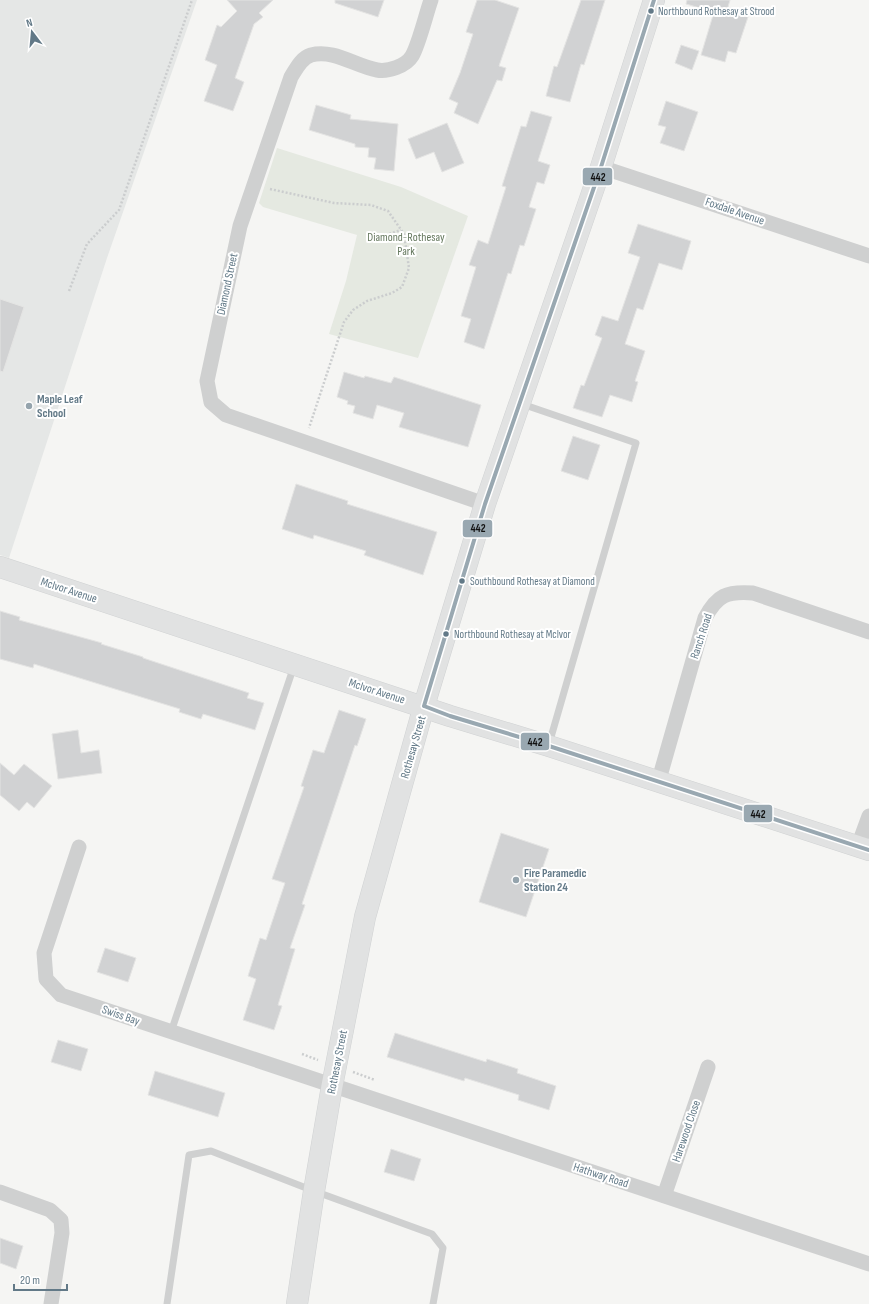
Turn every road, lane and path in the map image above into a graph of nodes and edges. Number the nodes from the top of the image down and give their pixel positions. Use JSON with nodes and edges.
{"nodes":[{"id":1,"x":192,"y":0,"type":"edge"},
{"id":2,"x":431,"y":0,"type":"edge"},
{"id":3,"x":654,"y":0,"type":"edge"},
{"id":4,"x":600,"y":167,"type":"junction"},
{"id":5,"x":254,"y":185,"type":"junction"},
{"id":6,"x":401,"y":230,"type":"junction"},
{"id":7,"x":374,"y":239,"type":"dead end"},
{"id":8,"x":869,"y":256,"type":"edge"},
{"id":9,"x":69,"y":291,"type":"dead end"},
{"id":10,"x":520,"y":404,"type":"junction"},
{"id":11,"x":305,"y":442,"type":"junction"},
{"id":12,"x":485,"y":504,"type":"junction"},
{"id":13,"x":0,"y":567,"type":"edge"},
{"id":14,"x":869,"y":632,"type":"edge"},
{"id":15,"x":295,"y":664,"type":"junction"},
{"id":16,"x":424,"y":706,"type":"junction"},
{"id":17,"x":549,"y":746,"type":"junction"},
{"id":18,"x":658,"y":783,"type":"junction"},
{"id":19,"x":869,"y":816,"type":"edge"},
{"id":20,"x":79,"y":847,"type":"dead end"},
{"id":21,"x":864,"y":848,"type":"edge"},
{"id":22,"x":171,"y":1032,"type":"junction"},
{"id":23,"x":708,"y":1067,"type":"dead end"},
{"id":24,"x":332,"y":1086,"type":"junction"},
{"id":25,"x":314,"y":1191,"type":"junction"},
{"id":26,"x":0,"y":1192,"type":"edge"},
{"id":27,"x":664,"y":1196,"type":"junction"},
{"id":28,"x":869,"y":1264,"type":"edge"},
{"id":29,"x":51,"y":1304,"type":"edge"},
{"id":30,"x":167,"y":1304,"type":"edge"},
{"id":31,"x":298,"y":1304,"type":"edge"},
{"id":32,"x":433,"y":1304,"type":"edge"}],
"edges":[{"from":1,"to":9,"type":"path"},
{"from":2,"to":5,"type":"street","name":"Diamond Street"},
{"from":3,"to":4,"type":"street","name":"Rothesay Street"},
{"from":4,"to":8,"type":"street","name":"Foxdale Avenue"},
{"from":4,"to":10,"type":"street","name":"Rothesay Street"},
{"from":5,"to":6,"type":"path"},
{"from":5,"to":11,"type":"street","name":"Diamond Street"},
{"from":6,"to":7,"type":"path"},
{"from":6,"to":11,"type":"path"},
{"from":10,"to":12,"type":"street","name":"Rothesay Street"},
{"from":10,"to":17,"type":"lane"},
{"from":11,"to":12,"type":"street","name":"Diamond Street"},
{"from":12,"to":16,"type":"street","name":"Rothesay Street"},
{"from":13,"to":15,"type":"street","name":"McIvor Avenue"},
{"from":14,"to":18,"type":"street","name":"Ranch Road"},
{"from":15,"to":16,"type":"street","name":"McIvor Avenue"},
{"from":15,"to":22,"type":"lane"},
{"from":16,"to":17,"type":"street","name":"McIvor Avenue"},
{"from":16,"to":24,"type":"street","name":"Rothesay Street"},
{"from":17,"to":18,"type":"street","name":"McIvor Avenue"},
{"from":18,"to":21,"type":"street","name":"McIvor Avenue"},
{"from":19,"to":21,"type":"street"},
{"from":20,"to":22,"type":"street","name":"Swiss Bay"},
{"from":22,"to":24,"type":"street","name":"Swiss Bay"},
{"from":23,"to":27,"type":"street","name":"Harewood Close"},
{"from":24,"to":25,"type":"street","name":"Rothesay Street"},
{"from":24,"to":27,"type":"street","name":"Hathway Road"},
{"from":25,"to":30,"type":"lane"},
{"from":25,"to":31,"type":"street","name":"Rothesay Street"},
{"from":25,"to":32,"type":"lane"},
{"from":26,"to":29,"type":"street"},
{"from":27,"to":28,"type":"street","name":"Hathway Road"}]}
